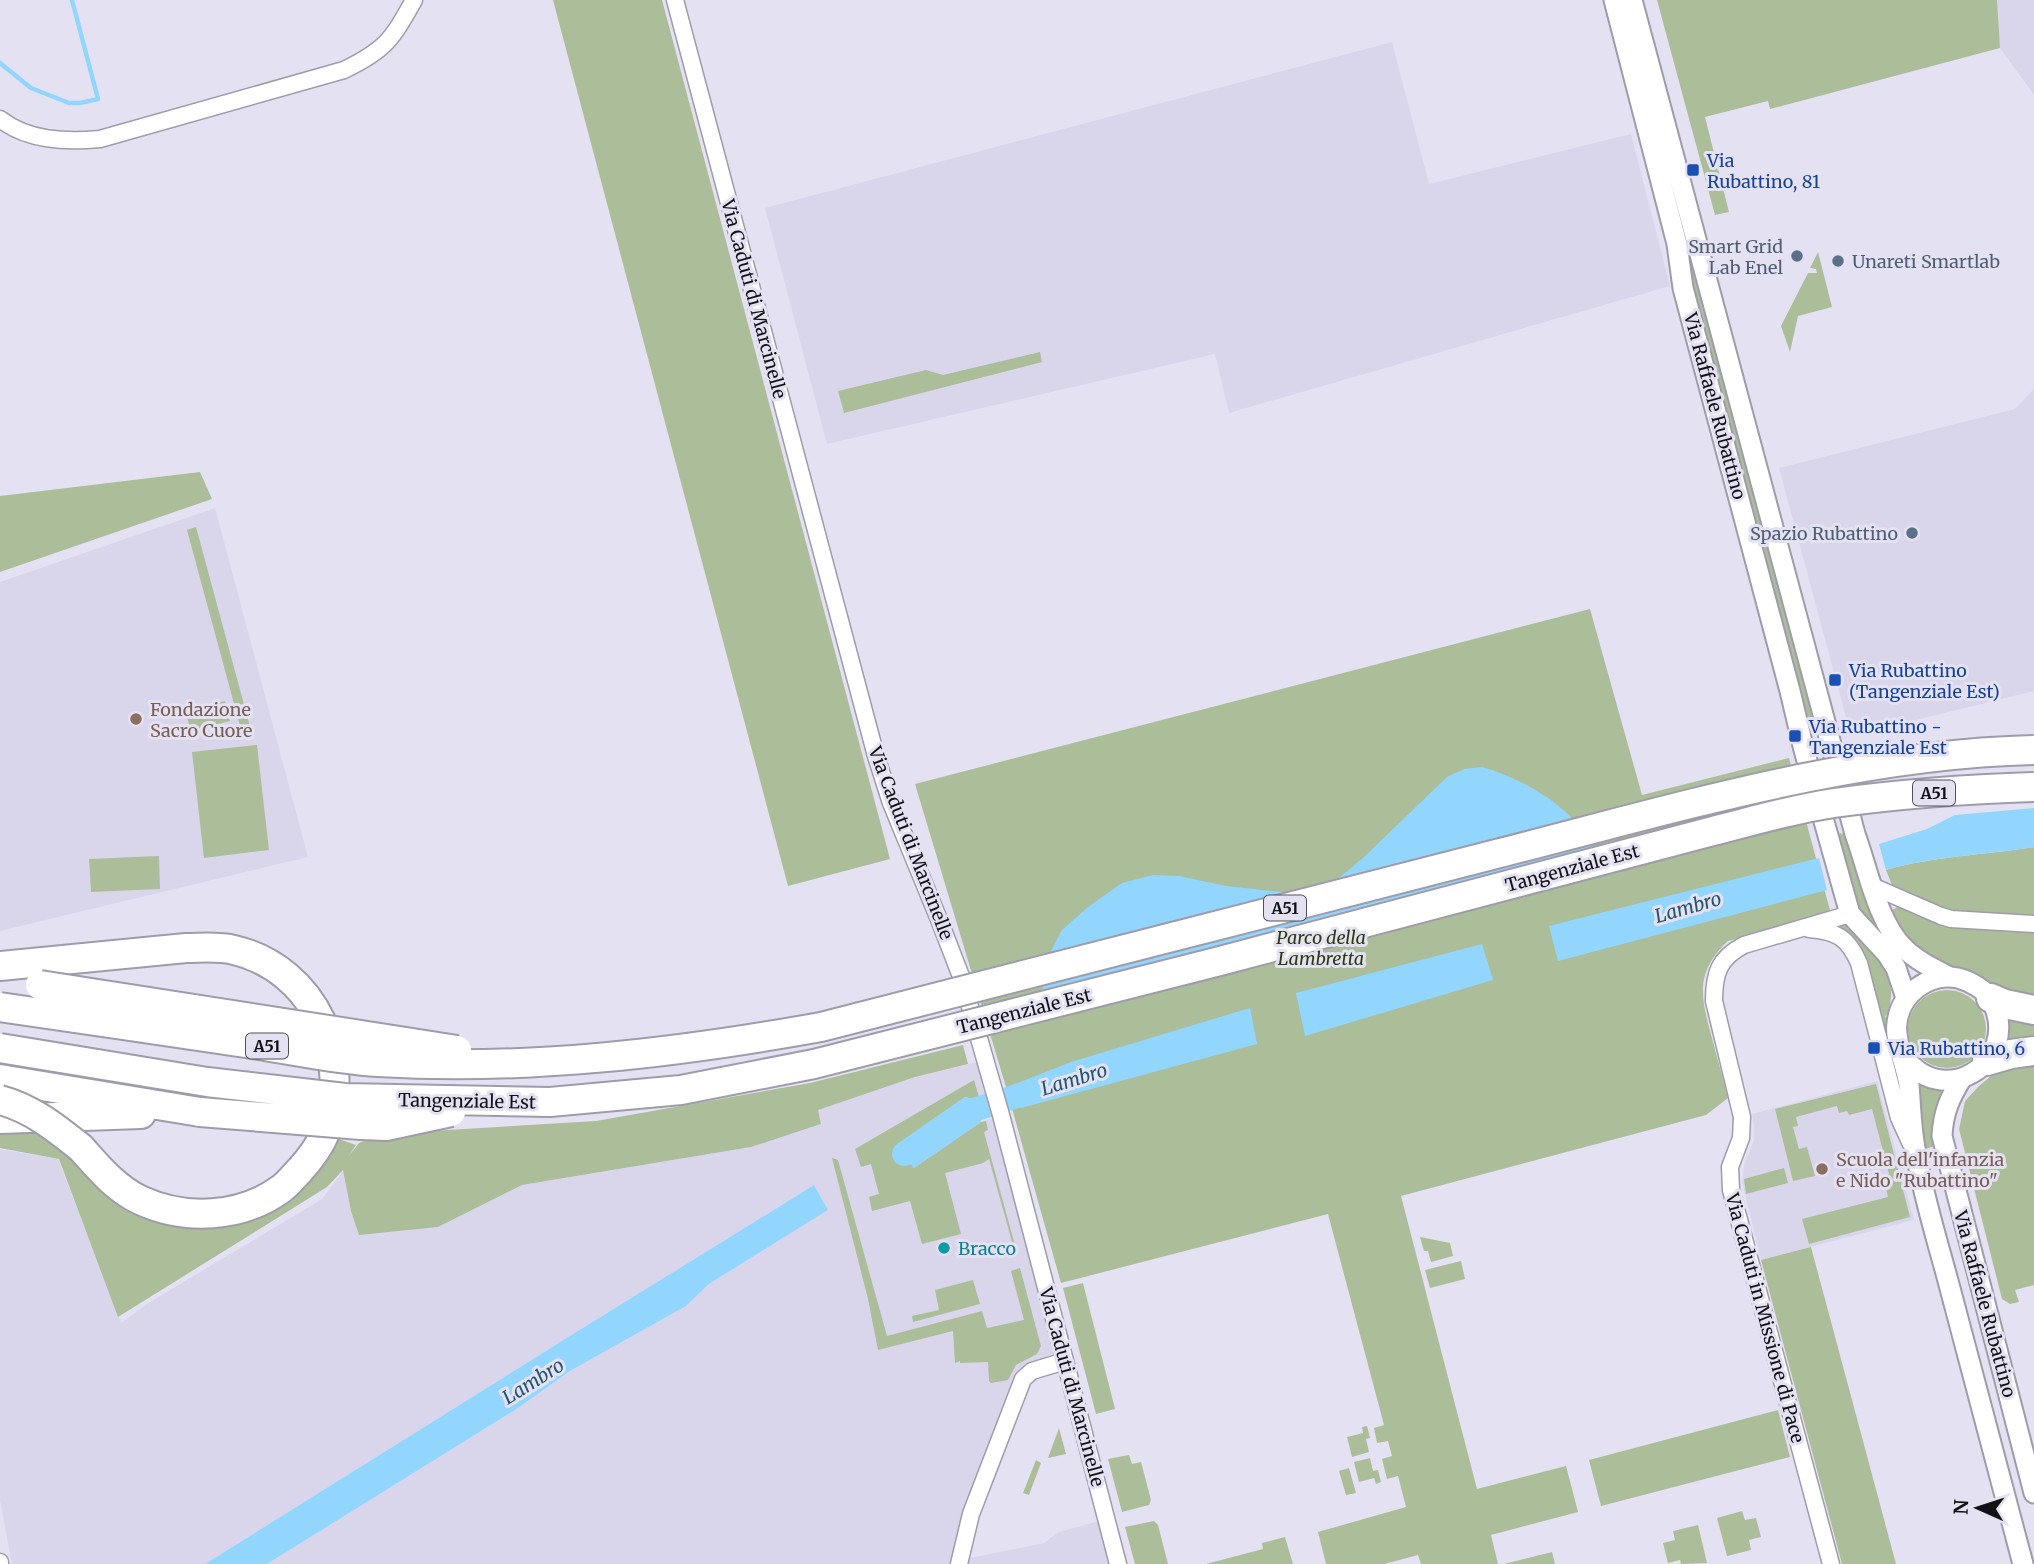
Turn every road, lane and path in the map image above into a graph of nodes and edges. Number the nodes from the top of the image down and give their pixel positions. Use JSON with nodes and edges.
{"nodes":[{"id":1,"x":414,"y":0,"type":"edge"},
{"id":2,"x":675,"y":0,"type":"edge"},
{"id":3,"x":1614,"y":0,"type":"edge"},
{"id":4,"x":1632,"y":0,"type":"edge"},
{"id":5,"x":0,"y":120,"type":"edge"},
{"id":6,"x":2034,"y":750,"type":"edge"},
{"id":7,"x":2034,"y":787,"type":"edge"},
{"id":8,"x":1872,"y":886,"type":"junction"},
{"id":9,"x":1850,"y":915,"type":"junction"},
{"id":10,"x":2034,"y":924,"type":"edge"},
{"id":11,"x":1803,"y":929,"type":"junction"},
{"id":12,"x":0,"y":966,"type":"edge"},
{"id":13,"x":1950,"y":977,"type":"junction"},
{"id":14,"x":0,"y":978,"type":"edge"},
{"id":15,"x":1906,"y":998,"type":"junction"},
{"id":16,"x":1991,"y":998,"type":"junction"},
{"id":17,"x":0,"y":1007,"type":"edge"},
{"id":18,"x":2034,"y":1010,"type":"edge"},
{"id":19,"x":0,"y":1048,"type":"edge"},
{"id":20,"x":2034,"y":1051,"type":"edge"},
{"id":21,"x":1902,"y":1053,"type":"junction"},
{"id":22,"x":1987,"y":1061,"type":"junction"},
{"id":23,"x":536,"y":1062,"type":"junction"},
{"id":24,"x":1962,"y":1078,"type":"junction"},
{"id":25,"x":0,"y":1079,"type":"edge"},
{"id":26,"x":0,"y":1100,"type":"edge"},
{"id":27,"x":489,"y":1102,"type":"junction"},
{"id":28,"x":200,"y":1112,"type":"junction"},
{"id":29,"x":0,"y":1119,"type":"edge"},
{"id":30,"x":1916,"y":1156,"type":"junction"},
{"id":31,"x":1065,"y":1361,"type":"junction"},
{"id":32,"x":2034,"y":1493,"type":"edge"},
{"id":33,"x":959,"y":1564,"type":"edge"},
{"id":34,"x":1118,"y":1564,"type":"edge"},
{"id":35,"x":1830,"y":1564,"type":"edge"},
{"id":36,"x":2023,"y":1564,"type":"edge"}],
"edges":[{"from":1,"to":5,"type":"street"},
{"from":2,"to":31,"type":"street","name":"Via Caduti di Marcinelle"},
{"from":3,"to":9,"type":"street","name":"Via Raffaele Rubattino"},
{"from":4,"to":8,"type":"street","name":"Via Raffaele Rubattino"},
{"from":6,"to":23,"type":"highway","name":"Tangenziale Est","number":"A51","bridge":true},
{"from":7,"to":27,"type":"highway","name":"Tangenziale Est","number":"A51","bridge":true},
{"from":8,"to":10,"type":"street"},
{"from":8,"to":13,"type":"street","name":"Via Raffaele Rubattino"},
{"from":9,"to":11,"type":"street","name":"Via Caduti in Missione di Pace"},
{"from":9,"to":15,"type":"street","name":"Via Raffaele Rubattino"},
{"from":11,"to":30,"type":"street","name":"Via Raffaele Rubattino"},
{"from":11,"to":35,"type":"street","name":"Via Caduti in Missione di Pace"},
{"from":12,"to":26,"type":"highway","bridge":true},
{"from":13,"to":15,"type":"street"},
{"from":13,"to":16,"type":"street","name":"Via Raffaele Rubattino"},
{"from":14,"to":23,"type":"highway","bridge":true},
{"from":15,"to":21,"type":"street","name":"Via Raffaele Rubattino"},
{"from":16,"to":18,"type":"highway"},
{"from":16,"to":22,"type":"street"},
{"from":17,"to":23,"type":"highway","name":"Tangenziale Est","number":"A51","bridge":true},
{"from":19,"to":27,"type":"highway","name":"Tangenziale Est","number":"A51","bridge":true},
{"from":20,"to":22,"type":"highway"},
{"from":21,"to":24,"type":"street"},
{"from":21,"to":30,"type":"street","name":"Via Raffaele Rubattino"},
{"from":22,"to":24,"type":"street","name":"Via Raffaele Rubattino"},
{"from":24,"to":32,"type":"street","name":"Via Raffaele Rubattino"},
{"from":25,"to":28,"type":"highway"},
{"from":27,"to":28,"type":"highway","bridge":true},
{"from":28,"to":29,"type":"highway"},
{"from":30,"to":36,"type":"street","name":"Via Raffaele Rubattino"},
{"from":31,"to":33,"type":"street"},
{"from":31,"to":34,"type":"street","name":"Via Caduti di Marcinelle"}]}
